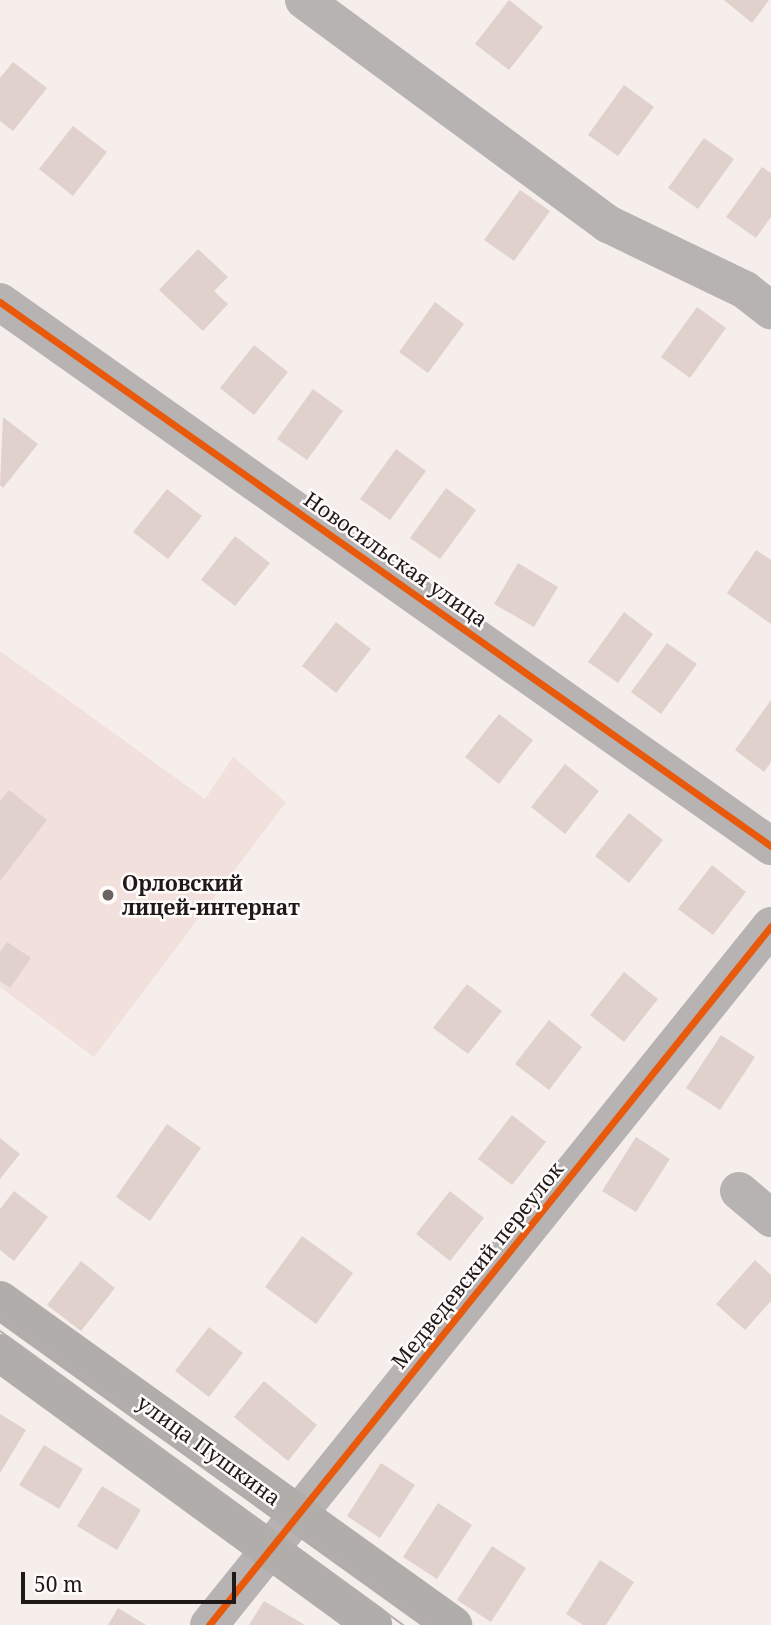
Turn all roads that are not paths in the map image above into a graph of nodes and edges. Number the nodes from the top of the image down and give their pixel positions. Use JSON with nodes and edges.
{"nodes":[{"id":1,"x":304,"y":0,"type":"edge"},
{"id":2,"x":0,"y":302,"type":"edge"},
{"id":3,"x":771,"y":310,"type":"edge"},
{"id":4,"x":771,"y":846,"type":"edge"},
{"id":5,"x":771,"y":926,"type":"edge"},
{"id":6,"x":738,"y":1191,"type":"dead end"},
{"id":7,"x":771,"y":1218,"type":"edge"},
{"id":8,"x":0,"y":1300,"type":"edge"},
{"id":9,"x":0,"y":1353,"type":"edge"},
{"id":10,"x":297,"y":1514,"type":"junction"},
{"id":11,"x":269,"y":1549,"type":"junction"},
{"id":12,"x":209,"y":1625,"type":"edge"},
{"id":13,"x":373,"y":1625,"type":"edge"},
{"id":14,"x":453,"y":1625,"type":"edge"}],
"edges":[{"from":1,"to":3,"type":"street"},
{"from":2,"to":4,"type":"street","name":"Новосильская улица"},
{"from":5,"to":10,"type":"street","name":"Медведевский переулок"},
{"from":6,"to":7,"type":"street"},
{"from":8,"to":10,"type":"main road","name":"улица Пушкина"},
{"from":9,"to":11,"type":"main road"},
{"from":10,"to":11,"type":"street","name":"Медведевский переулок"},
{"from":10,"to":14,"type":"main road","name":"улица Пушкина"},
{"from":11,"to":12,"type":"street","name":"Медведевский переулок"},
{"from":11,"to":13,"type":"main road"}]}
